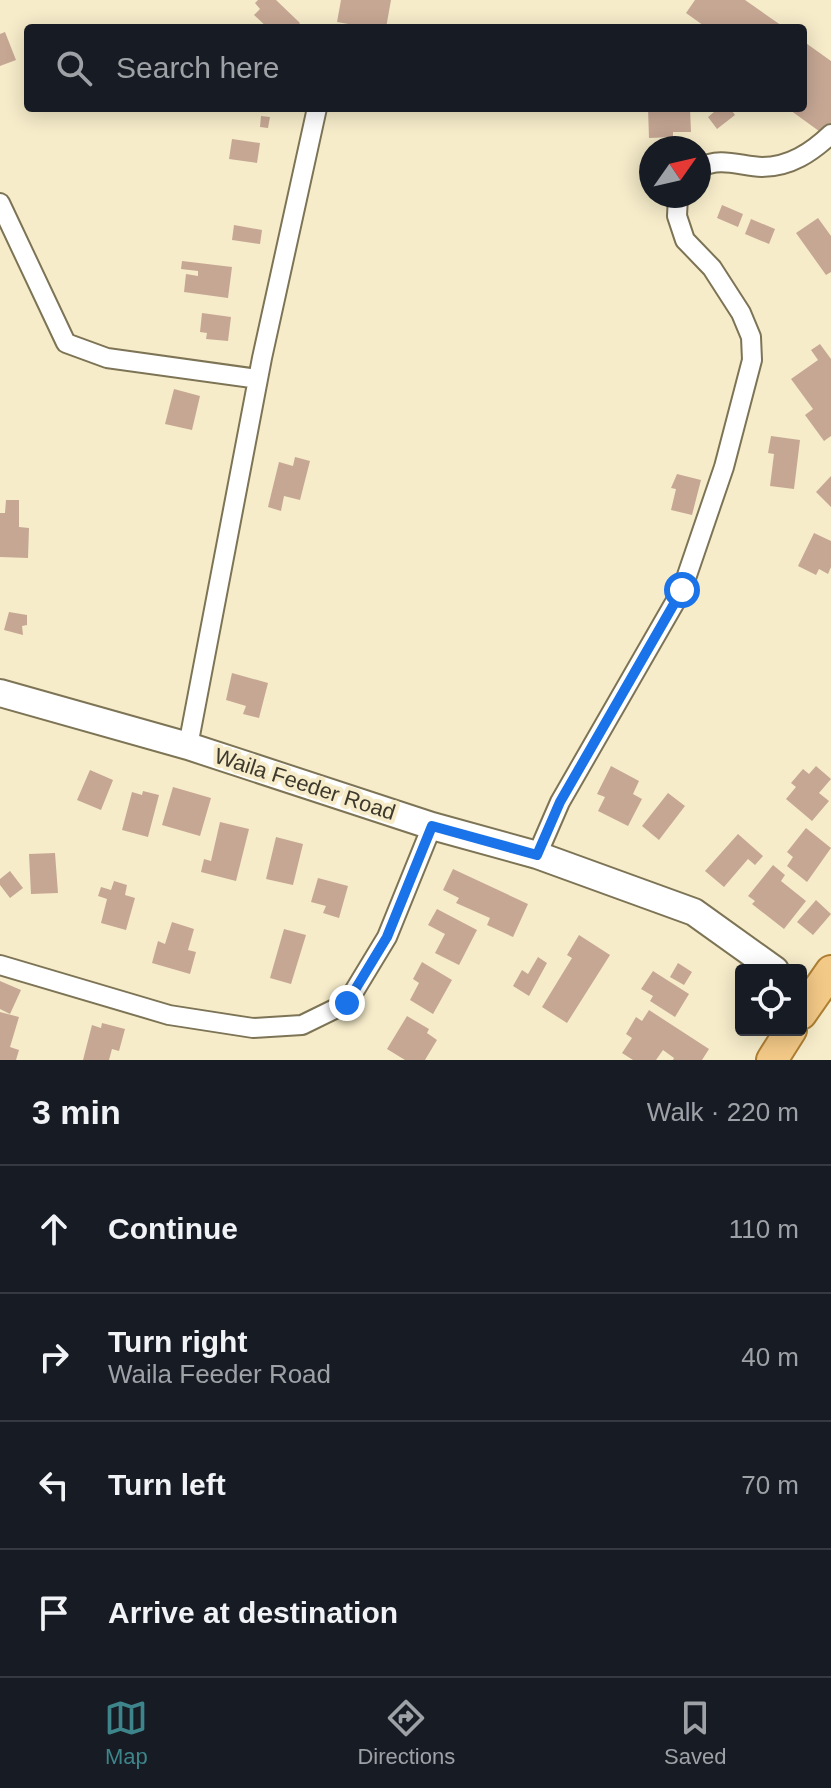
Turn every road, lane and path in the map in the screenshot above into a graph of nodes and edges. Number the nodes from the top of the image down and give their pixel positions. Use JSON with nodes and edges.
{"nodes":[{"id":1,"x":316,"y":112,"type":"edge"},
{"id":2,"x":831,"y":134,"type":"edge"},
{"id":3,"x":711,"y":162,"type":"edge"},
{"id":4,"x":0,"y":203,"type":"edge"},
{"id":5,"x":677,"y":208,"type":"edge"},
{"id":6,"x":258,"y":379,"type":"junction"},
{"id":7,"x":0,"y":693,"type":"edge"},
{"id":8,"x":188,"y":746,"type":"junction"},
{"id":9,"x":432,"y":826,"type":"junction"},
{"id":10,"x":537,"y":855,"type":"junction"},
{"id":11,"x":767,"y":964,"type":"edge"},
{"id":12,"x":0,"y":965,"type":"edge"},
{"id":13,"x":831,"y":971,"type":"edge"},
{"id":14,"x":807,"y":998,"type":"edge"},
{"id":15,"x":787,"y":1036,"type":"edge"},
{"id":16,"x":772,"y":1060,"type":"edge"}],
"edges":[{"from":1,"to":6,"type":"street"},
{"from":2,"to":3,"type":"street"},
{"from":4,"to":6,"type":"street"},
{"from":5,"to":10,"type":"street"},
{"from":6,"to":8,"type":"street"},
{"from":7,"to":8,"type":"street","name":"Waila Feeder Road"},
{"from":8,"to":9,"type":"street","name":"Waila Feeder Road"},
{"from":9,"to":10,"type":"street","name":"Waila Feeder Road"},
{"from":9,"to":12,"type":"street"},
{"from":10,"to":11,"type":"street","name":"Waila Feeder Road"},
{"from":13,"to":14,"type":"main road"},
{"from":15,"to":16,"type":"main road"}]}
